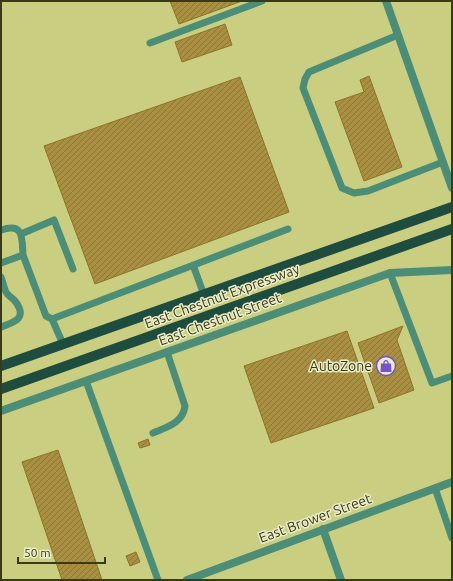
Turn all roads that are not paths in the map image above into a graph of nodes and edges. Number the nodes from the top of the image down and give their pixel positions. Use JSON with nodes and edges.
{"nodes":[{"id":1,"x":262,"y":1,"type":"edge"},
{"id":2,"x":386,"y":1,"type":"edge"},
{"id":3,"x":398,"y":34,"type":"junction"},
{"id":4,"x":150,"y":43,"type":"dead end"},
{"id":5,"x":443,"y":162,"type":"junction"},
{"id":6,"x":452,"y":188,"type":"edge"},
{"id":7,"x":452,"y":207,"type":"edge"},
{"id":8,"x":288,"y":229,"type":"dead end"},
{"id":9,"x":452,"y":229,"type":"edge"},
{"id":10,"x":1,"y":230,"type":"edge"},
{"id":11,"x":21,"y":234,"type":"junction"},
{"id":12,"x":23,"y":255,"type":"junction"},
{"id":13,"x":1,"y":263,"type":"edge"},
{"id":14,"x":193,"y":265,"type":"junction"},
{"id":15,"x":74,"y":269,"type":"dead end"},
{"id":16,"x":452,"y":270,"type":"edge"},
{"id":17,"x":390,"y":273,"type":"junction"},
{"id":18,"x":1,"y":277,"type":"edge"},
{"id":19,"x":4,"y":294,"type":"edge"},
{"id":20,"x":204,"y":295,"type":"junction"},
{"id":21,"x":52,"y":319,"type":"junction"},
{"id":22,"x":1,"y":327,"type":"edge"},
{"id":23,"x":63,"y":344,"type":"junction"},
{"id":24,"x":167,"y":352,"type":"junction"},
{"id":25,"x":1,"y":366,"type":"edge"},
{"id":26,"x":452,"y":376,"type":"edge"},
{"id":27,"x":86,"y":381,"type":"junction"},
{"id":28,"x":1,"y":389,"type":"edge"},
{"id":29,"x":1,"y":411,"type":"edge"},
{"id":30,"x":153,"y":433,"type":"dead end"},
{"id":31,"x":452,"y":482,"type":"edge"},
{"id":32,"x":435,"y":488,"type":"junction"},
{"id":33,"x":323,"y":529,"type":"junction"},
{"id":34,"x":452,"y":538,"type":"edge"},
{"id":35,"x":158,"y":580,"type":"edge"},
{"id":36,"x":187,"y":580,"type":"edge"},
{"id":37,"x":341,"y":580,"type":"edge"}],
"edges":[{"from":1,"to":4,"type":"lane"},
{"from":2,"to":3,"type":"street"},
{"from":3,"to":5,"type":"street"},
{"from":3,"to":5,"type":"lane"},
{"from":5,"to":6,"type":"street"},
{"from":7,"to":20,"type":"main road","name":"East Chestnut Expressway"},
{"from":8,"to":14,"type":"lane"},
{"from":9,"to":28,"type":"main road","name":"East Chestnut Expressway"},
{"from":10,"to":11,"type":"lane"},
{"from":11,"to":12,"type":"lane"},
{"from":11,"to":15,"type":"lane"},
{"from":12,"to":13,"type":"lane"},
{"from":12,"to":21,"type":"lane"},
{"from":14,"to":20,"type":"lane"},
{"from":14,"to":21,"type":"lane"},
{"from":16,"to":17,"type":"street","name":"East Chestnut Street"},
{"from":17,"to":24,"type":"street","name":"East Chestnut Street"},
{"from":17,"to":26,"type":"lane"},
{"from":18,"to":19,"type":"lane"},
{"from":19,"to":22,"type":"lane"},
{"from":20,"to":23,"type":"main road","name":"East Chestnut Expressway"},
{"from":21,"to":23,"type":"lane"},
{"from":23,"to":25,"type":"main road","name":"East Chestnut Expressway"},
{"from":24,"to":27,"type":"street","name":"East Chestnut Street"},
{"from":24,"to":30,"type":"lane"},
{"from":27,"to":29,"type":"street","name":"East Chestnut Street"},
{"from":27,"to":35,"type":"lane"},
{"from":31,"to":32,"type":"street","name":"East Brower Street"},
{"from":32,"to":33,"type":"street","name":"East Brower Street"},
{"from":32,"to":34,"type":"lane"},
{"from":33,"to":36,"type":"street","name":"East Brower Street"},
{"from":33,"to":37,"type":"street"}]}
